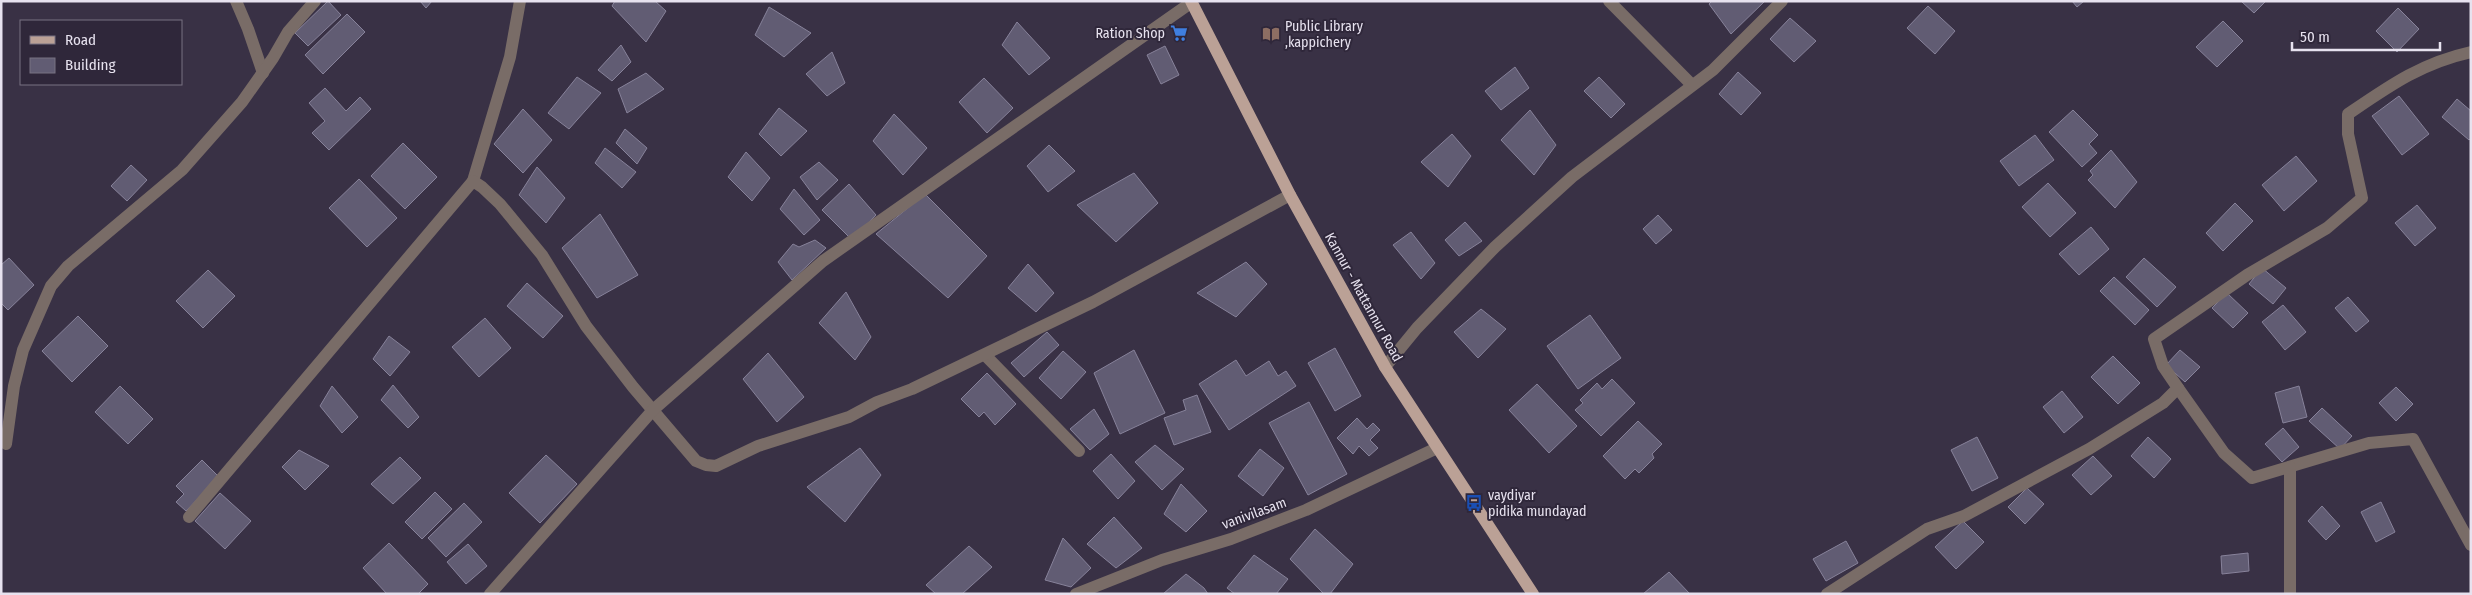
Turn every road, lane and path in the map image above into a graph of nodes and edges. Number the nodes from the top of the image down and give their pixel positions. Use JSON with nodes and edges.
{"nodes":[{"id":1,"x":236,"y":1,"type":"edge"},
{"id":2,"x":315,"y":1,"type":"edge"},
{"id":3,"x":520,"y":1,"type":"edge"},
{"id":4,"x":1609,"y":1,"type":"edge"},
{"id":5,"x":1782,"y":1,"type":"edge"},
{"id":6,"x":1191,"y":2,"type":"edge"},
{"id":7,"x":2471,"y":52,"type":"edge"},
{"id":8,"x":263,"y":73,"type":"junction"},
{"id":9,"x":1692,"y":85,"type":"junction"},
{"id":10,"x":473,"y":181,"type":"junction"},
{"id":11,"x":1290,"y":195,"type":"junction"},
{"id":12,"x":984,"y":355,"type":"junction"},
{"id":13,"x":1385,"y":367,"type":"junction"},
{"id":14,"x":2178,"y":388,"type":"junction"},
{"id":15,"x":653,"y":410,"type":"junction"},
{"id":16,"x":6,"y":444,"type":"dead end"},
{"id":17,"x":1437,"y":448,"type":"junction"},
{"id":18,"x":1079,"y":451,"type":"dead end"},
{"id":19,"x":2290,"y":467,"type":"junction"},
{"id":20,"x":189,"y":518,"type":"dead end"},
{"id":21,"x":2471,"y":545,"type":"edge"},
{"id":22,"x":1097,"y":590,"type":"edge"},
{"id":23,"x":490,"y":594,"type":"edge"},
{"id":24,"x":1076,"y":594,"type":"edge"},
{"id":25,"x":1533,"y":594,"type":"edge"},
{"id":26,"x":1827,"y":594,"type":"edge"},
{"id":27,"x":2290,"y":594,"type":"edge"}],
"edges":[{"from":1,"to":8,"type":"street"},
{"from":2,"to":8,"type":"street"},
{"from":3,"to":10,"type":"street"},
{"from":4,"to":9,"type":"street"},
{"from":5,"to":9,"type":"street"},
{"from":6,"to":11,"type":"main road","name":"Kannur - Mattannur Road"},
{"from":6,"to":15,"type":"street"},
{"from":7,"to":14,"type":"street"},
{"from":8,"to":16,"type":"street"},
{"from":9,"to":13,"type":"street"},
{"from":10,"to":15,"type":"street"},
{"from":10,"to":20,"type":"street"},
{"from":11,"to":12,"type":"street"},
{"from":11,"to":13,"type":"main road","name":"Kannur - Mattannur Road"},
{"from":12,"to":15,"type":"street"},
{"from":12,"to":18,"type":"street"},
{"from":13,"to":17,"type":"main road","name":"Kannur - Mattannur Road"},
{"from":14,"to":19,"type":"street"},
{"from":14,"to":26,"type":"street"},
{"from":15,"to":23,"type":"street"},
{"from":17,"to":22,"type":"street","name":"vanivilasam"},
{"from":17,"to":25,"type":"main road","name":"Kannur - Mattannur Road"},
{"from":19,"to":21,"type":"street"},
{"from":19,"to":27,"type":"street"},
{"from":22,"to":24,"type":"street","name":"vanivilasam"}]}
